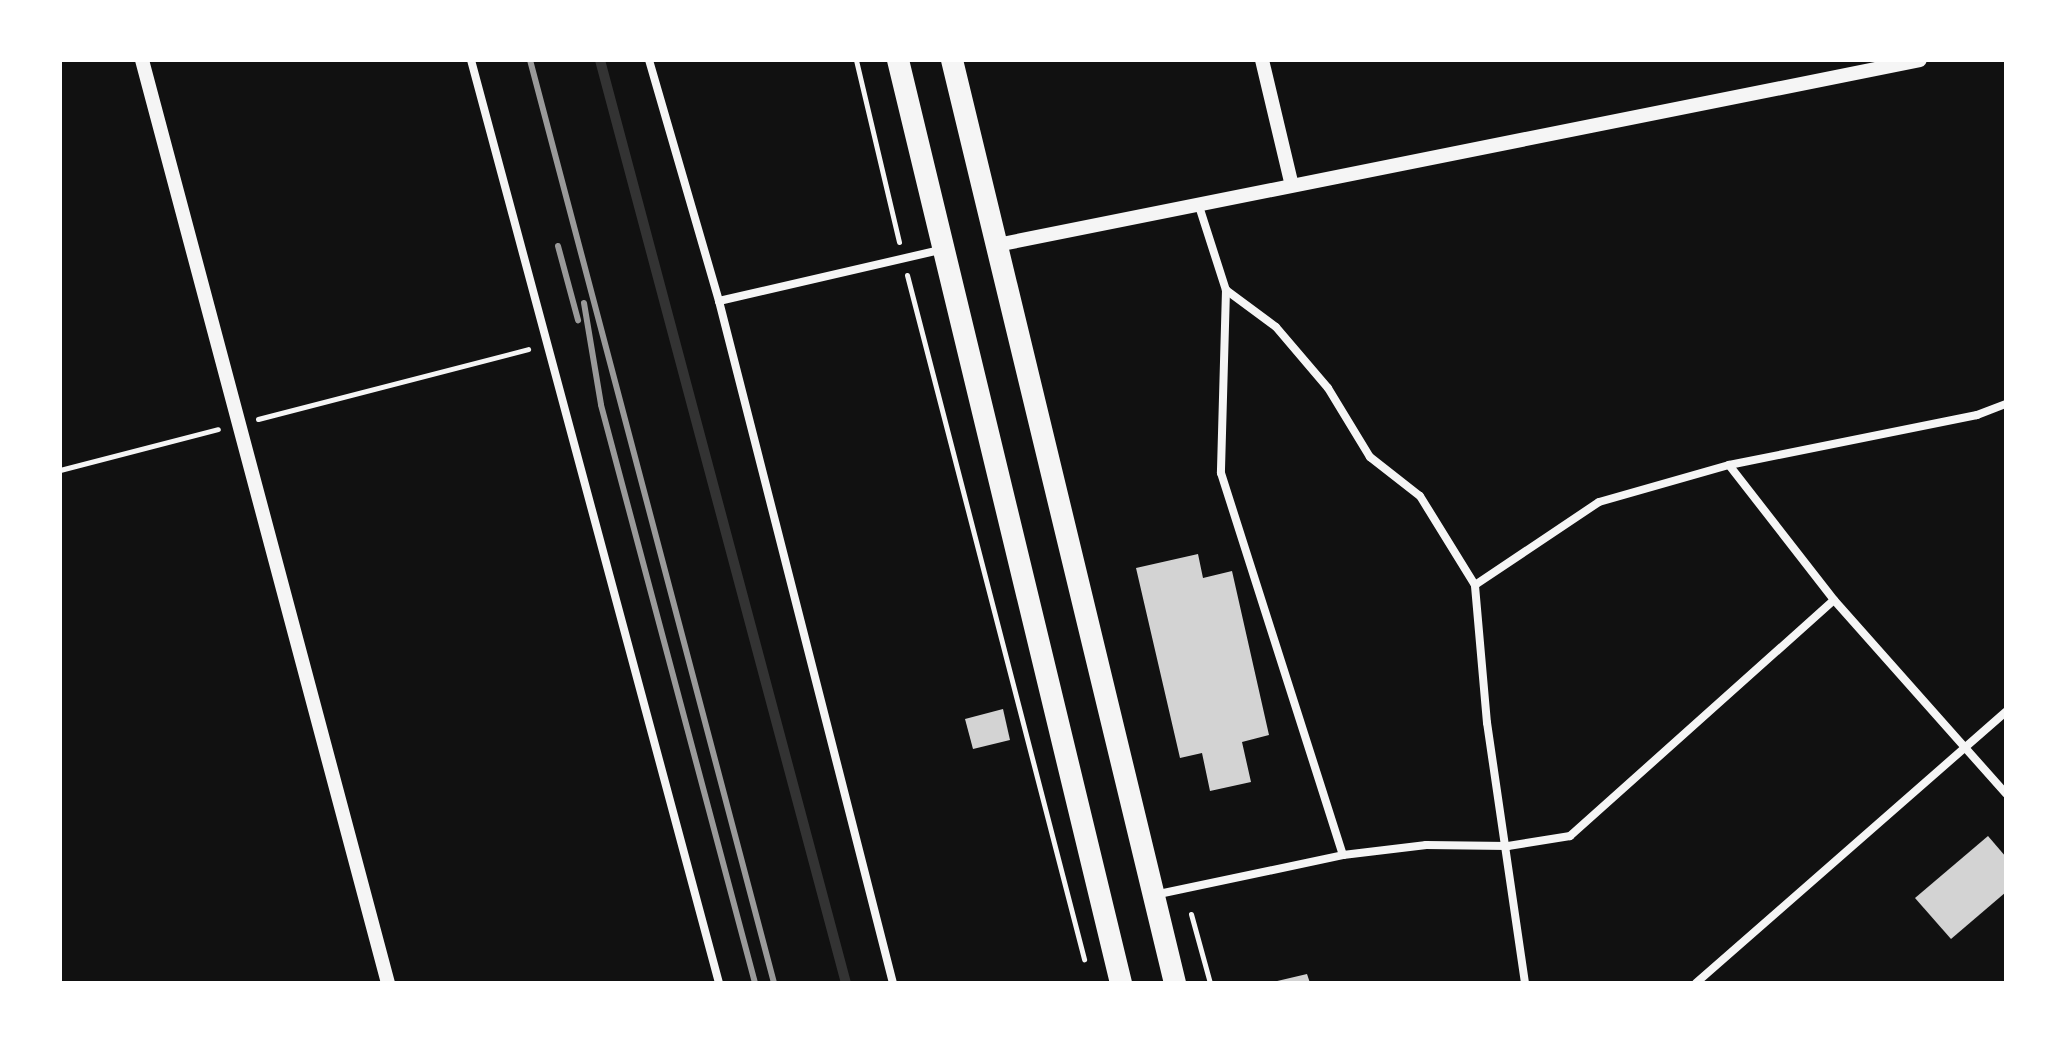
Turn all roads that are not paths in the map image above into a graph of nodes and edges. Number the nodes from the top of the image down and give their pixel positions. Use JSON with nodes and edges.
{"nodes":[{"id":1,"x":142,"y":60,"type":"edge"},
{"id":2,"x":471,"y":60,"type":"edge"},
{"id":3,"x":649,"y":60,"type":"edge"},
{"id":4,"x":898,"y":60,"type":"edge"},
{"id":5,"x":952,"y":60,"type":"edge"},
{"id":6,"x":1262,"y":60,"type":"edge"},
{"id":7,"x":1920,"y":60,"type":"edge"},
{"id":8,"x":1868,"y":66,"type":"edge"},
{"id":9,"x":1291,"y":182,"type":"junction"},
{"id":10,"x":1197,"y":202,"type":"junction"},
{"id":11,"x":997,"y":245,"type":"junction"},
{"id":12,"x":943,"y":249,"type":"junction"},
{"id":13,"x":1226,"y":290,"type":"junction"},
{"id":14,"x":719,"y":301,"type":"junction"},
{"id":15,"x":2006,"y":404,"type":"edge"},
{"id":16,"x":1729,"y":465,"type":"junction"},
{"id":17,"x":1475,"y":585,"type":"junction"},
{"id":18,"x":1834,"y":600,"type":"junction"},
{"id":19,"x":2006,"y":712,"type":"edge"},
{"id":20,"x":1964,"y":749,"type":"junction"},
{"id":21,"x":2006,"y":794,"type":"edge"},
{"id":22,"x":1508,"y":846,"type":"junction"},
{"id":23,"x":1343,"y":855,"type":"junction"},
{"id":24,"x":1154,"y":895,"type":"junction"},
{"id":25,"x":388,"y":983,"type":"edge"},
{"id":26,"x":719,"y":983,"type":"edge"},
{"id":27,"x":893,"y":983,"type":"edge"},
{"id":28,"x":1121,"y":983,"type":"edge"},
{"id":29,"x":1175,"y":983,"type":"edge"},
{"id":30,"x":1525,"y":983,"type":"edge"},
{"id":31,"x":1696,"y":983,"type":"edge"}],
"edges":[{"from":1,"to":25,"type":"street"},
{"from":2,"to":26,"type":"street"},
{"from":3,"to":14,"type":"street"},
{"from":4,"to":12,"type":"highway"},
{"from":5,"to":11,"type":"highway"},
{"from":6,"to":9,"type":"street"},
{"from":7,"to":8,"type":"street"},
{"from":8,"to":9,"type":"street"},
{"from":9,"to":10,"type":"street"},
{"from":10,"to":11,"type":"street"},
{"from":10,"to":13,"type":"street"},
{"from":11,"to":24,"type":"highway"},
{"from":12,"to":14,"type":"street"},
{"from":12,"to":28,"type":"highway"},
{"from":13,"to":17,"type":"street"},
{"from":13,"to":23,"type":"street"},
{"from":14,"to":27,"type":"street"},
{"from":15,"to":16,"type":"street"},
{"from":16,"to":17,"type":"street"},
{"from":16,"to":18,"type":"street"},
{"from":17,"to":22,"type":"street"},
{"from":18,"to":20,"type":"street"},
{"from":18,"to":22,"type":"street"},
{"from":19,"to":20,"type":"street"},
{"from":20,"to":21,"type":"street"},
{"from":20,"to":31,"type":"street"},
{"from":22,"to":23,"type":"street"},
{"from":22,"to":30,"type":"street"},
{"from":23,"to":24,"type":"street"},
{"from":24,"to":29,"type":"highway"}]}
